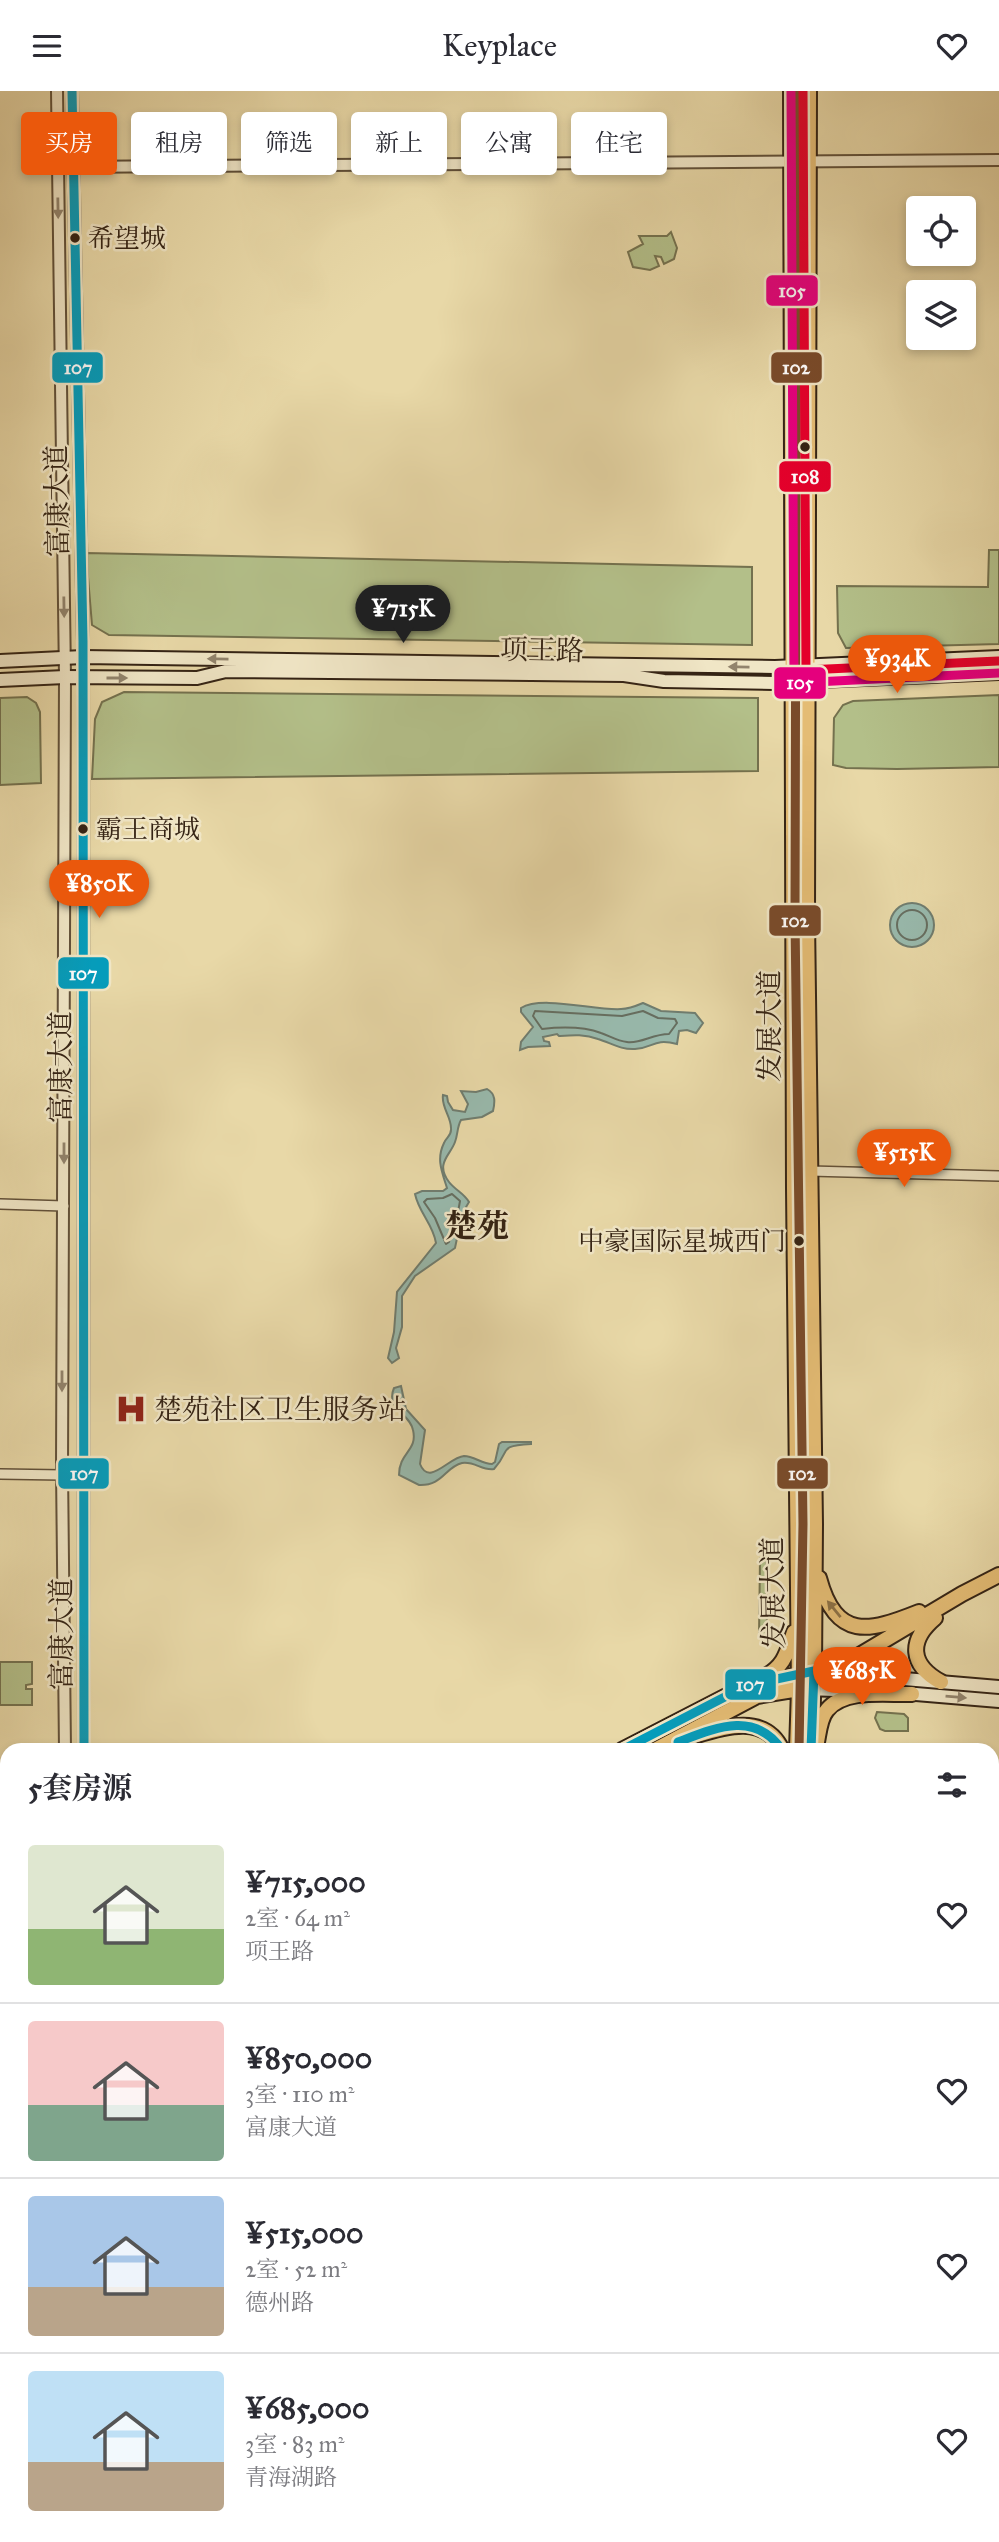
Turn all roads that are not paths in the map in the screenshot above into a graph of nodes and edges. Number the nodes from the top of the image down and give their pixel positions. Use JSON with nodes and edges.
{"nodes":[{"id":1,"x":57,"y":91,"type":"edge"},
{"id":2,"x":72,"y":91,"type":"edge"},
{"id":3,"x":791,"y":91,"type":"edge"},
{"id":4,"x":809,"y":91,"type":"edge"},
{"id":5,"x":57,"y":112,"type":"edge"},
{"id":6,"x":72,"y":112,"type":"edge"},
{"id":7,"x":999,"y":160,"type":"edge"},
{"id":8,"x":792,"y":162,"type":"junction"},
{"id":9,"x":809,"y":162,"type":"junction"},
{"id":10,"x":117,"y":167,"type":"edge"},
{"id":11,"x":57,"y":175,"type":"edge"},
{"id":12,"x":73,"y":175,"type":"edge"},
{"id":13,"x":65,"y":657,"type":"junction"},
{"id":14,"x":83,"y":657,"type":"junction"},
{"id":15,"x":999,"y":657,"type":"edge"},
{"id":16,"x":0,"y":661,"type":"edge"},
{"id":17,"x":801,"y":667,"type":"junction"},
{"id":18,"x":999,"y":673,"type":"edge"},
{"id":19,"x":65,"y":677,"type":"junction"},
{"id":20,"x":83,"y":677,"type":"junction"},
{"id":21,"x":0,"y":680,"type":"edge"},
{"id":22,"x":801,"y":683,"type":"junction"},
{"id":23,"x":810,"y":1171,"type":"junction"},
{"id":24,"x":999,"y":1176,"type":"edge"},
{"id":25,"x":0,"y":1204,"type":"edge"},
{"id":26,"x":64,"y":1206,"type":"junction"},
{"id":27,"x":0,"y":1471,"type":"edge"},
{"id":28,"x":62,"y":1472,"type":"junction"},
{"id":29,"x":815,"y":1524,"type":"junction"},
{"id":30,"x":999,"y":1575,"type":"edge"},
{"id":31,"x":962,"y":1594,"type":"junction"},
{"id":32,"x":797,"y":1621,"type":"junction"},
{"id":33,"x":814,"y":1671,"type":"junction"},
{"id":34,"x":941,"y":1682,"type":"junction"},
{"id":35,"x":804,"y":1684,"type":"junction"},
{"id":36,"x":748,"y":1685,"type":"junction"},
{"id":37,"x":999,"y":1687,"type":"edge"},
{"id":38,"x":912,"y":1694,"type":"junction"},
{"id":39,"x":999,"y":1701,"type":"edge"},
{"id":40,"x":65,"y":1743,"type":"edge"},
{"id":41,"x":83,"y":1743,"type":"edge"},
{"id":42,"x":636,"y":1743,"type":"edge"},
{"id":43,"x":669,"y":1743,"type":"edge"},
{"id":44,"x":676,"y":1743,"type":"edge"},
{"id":45,"x":779,"y":1743,"type":"edge"},
{"id":46,"x":798,"y":1743,"type":"edge"},
{"id":47,"x":812,"y":1743,"type":"edge"},
{"id":48,"x":815,"y":1743,"type":"edge"}],
"edges":[{"from":1,"to":5,"type":"street","name":"富康大道"},
{"from":2,"to":6,"type":"street","name":"富康大道"},
{"from":3,"to":8,"type":"main road","name":"发展大道"},
{"from":4,"to":9,"type":"main road","name":"发展大道"},
{"from":7,"to":9,"type":"street"},
{"from":8,"to":9,"type":"street"},
{"from":8,"to":10,"type":"street"},
{"from":8,"to":17,"type":"main road","name":"发展大道"},
{"from":9,"to":17,"type":"main road","name":"发展大道"},
{"from":11,"to":13,"type":"street","name":"富康大道","one_way":true},
{"from":12,"to":14,"type":"street","name":"富康大道"},
{"from":13,"to":14,"type":"main road","name":"项王路"},
{"from":13,"to":16,"type":"main road","name":"项王路"},
{"from":13,"to":19,"type":"street","name":"富康大道"},
{"from":17,"to":14,"type":"main road","name":"项王路","one_way":true},
{"from":14,"to":20,"type":"street","name":"富康大道"},
{"from":15,"to":17,"type":"main road","name":"项王路"},
{"from":17,"to":22,"type":"main road","name":"发展大道"},
{"from":18,"to":22,"type":"main road","name":"项王路"},
{"from":19,"to":20,"type":"main road","name":"项王路"},
{"from":19,"to":21,"type":"main road","name":"项王路"},
{"from":19,"to":26,"type":"street","name":"富康大道","one_way":true},
{"from":20,"to":22,"type":"main road","name":"项王路","one_way":true},
{"from":20,"to":41,"type":"street","name":"富康大道"},
{"from":22,"to":23,"type":"main road","name":"发展大道"},
{"from":22,"to":32,"type":"main road","name":"发展大道"},
{"from":23,"to":24,"type":"street"},
{"from":23,"to":29,"type":"main road","name":"发展大道"},
{"from":25,"to":26,"type":"street"},
{"from":26,"to":28,"type":"street","name":"富康大道","one_way":true},
{"from":27,"to":28,"type":"street"},
{"from":28,"to":40,"type":"street","name":"富康大道"},
{"from":31,"to":29,"type":"main road","one_way":true},
{"from":29,"to":33,"type":"main road","name":"发展大道"},
{"from":30,"to":31,"type":"main road"},
{"from":31,"to":33,"type":"main road"},
{"from":31,"to":34,"type":"main road"},
{"from":32,"to":35,"type":"main road","name":"发展大道"},
{"from":32,"to":36,"type":"main road"},
{"from":33,"to":34,"type":"main road"},
{"from":33,"to":35,"type":"main road","name":"发展大道"},
{"from":34,"to":37,"type":"main road"},
{"from":35,"to":36,"type":"main road"},
{"from":35,"to":38,"type":"main road"},
{"from":35,"to":43,"type":"main road"},
{"from":35,"to":46,"type":"main road","name":"发展大道"},
{"from":35,"to":47,"type":"main road","name":"发展大道"},
{"from":36,"to":42,"type":"main road"},
{"from":38,"to":39,"type":"main road","one_way":true},
{"from":38,"to":48,"type":"main road"},
{"from":44,"to":45,"type":"main road"}]}
